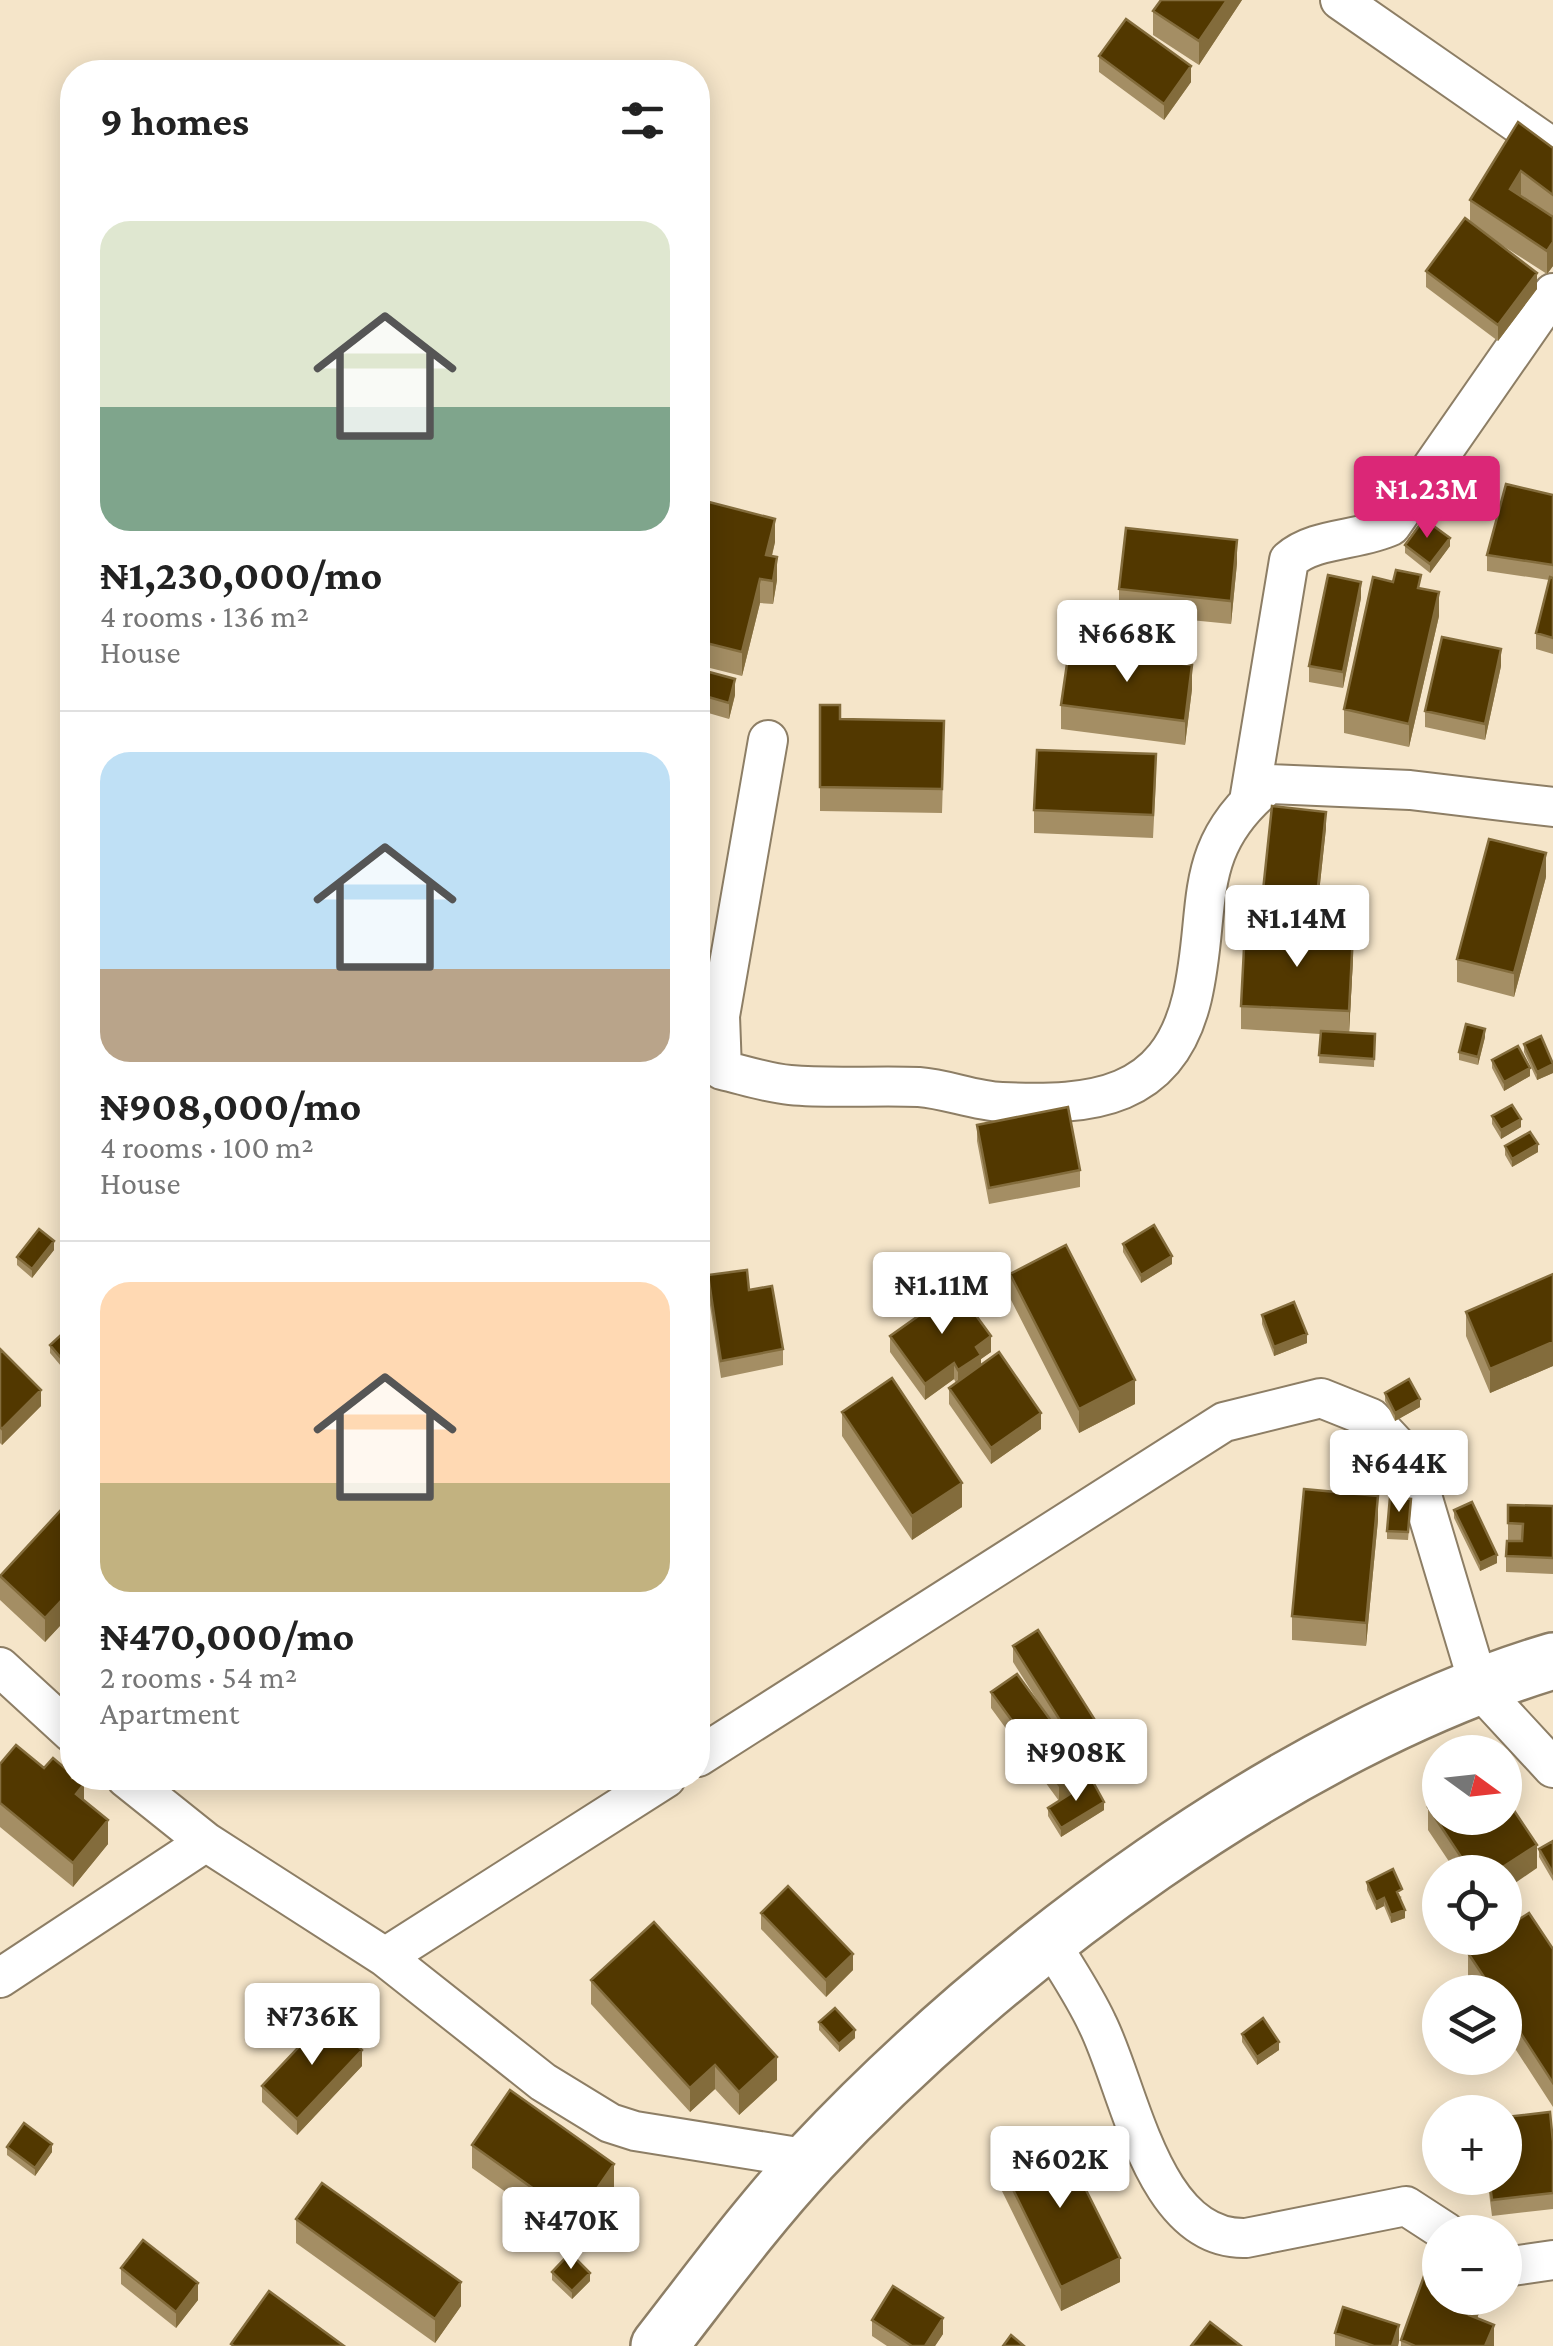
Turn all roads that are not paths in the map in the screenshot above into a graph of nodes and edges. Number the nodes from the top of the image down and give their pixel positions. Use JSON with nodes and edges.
{"nodes":[{"id":1,"x":1340,"y":0,"type":"edge"},
{"id":2,"x":1553,"y":148,"type":"edge"},
{"id":3,"x":1553,"y":294,"type":"edge"},
{"id":4,"x":768,"y":740,"type":"dead end"},
{"id":5,"x":1248,"y":800,"type":"junction"},
{"id":6,"x":1553,"y":807,"type":"edge"},
{"id":7,"x":1553,"y":1661,"type":"edge"},
{"id":8,"x":0,"y":1667,"type":"edge"},
{"id":9,"x":1480,"y":1689,"type":"junction"},
{"id":10,"x":60,"y":1722,"type":"edge"},
{"id":11,"x":710,"y":1749,"type":"edge"},
{"id":12,"x":1553,"y":1768,"type":"edge"},
{"id":13,"x":141,"y":1790,"type":"edge"},
{"id":14,"x":647,"y":1790,"type":"edge"},
{"id":15,"x":206,"y":1842,"type":"junction"},
{"id":16,"x":1050,"y":1942,"type":"junction"},
{"id":17,"x":385,"y":1956,"type":"junction"},
{"id":18,"x":0,"y":1978,"type":"edge"},
{"id":19,"x":810,"y":2159,"type":"junction"},
{"id":20,"x":1422,"y":2216,"type":"edge"},
{"id":21,"x":1553,"y":2260,"type":"edge"},
{"id":22,"x":1522,"y":2265,"type":"edge"},
{"id":23,"x":659,"y":2346,"type":"edge"}],
"edges":[{"from":1,"to":2,"type":"street"},
{"from":3,"to":5,"type":"street"},
{"from":4,"to":5,"type":"street"},
{"from":5,"to":6,"type":"street"},
{"from":7,"to":9,"type":"street"},
{"from":8,"to":10,"type":"street"},
{"from":9,"to":11,"type":"street"},
{"from":9,"to":12,"type":"street"},
{"from":9,"to":16,"type":"street"},
{"from":13,"to":15,"type":"street"},
{"from":14,"to":17,"type":"street"},
{"from":15,"to":17,"type":"street"},
{"from":15,"to":18,"type":"street"},
{"from":16,"to":19,"type":"street"},
{"from":16,"to":20,"type":"street"},
{"from":17,"to":19,"type":"street"},
{"from":19,"to":23,"type":"street"},
{"from":21,"to":22,"type":"street"}]}
